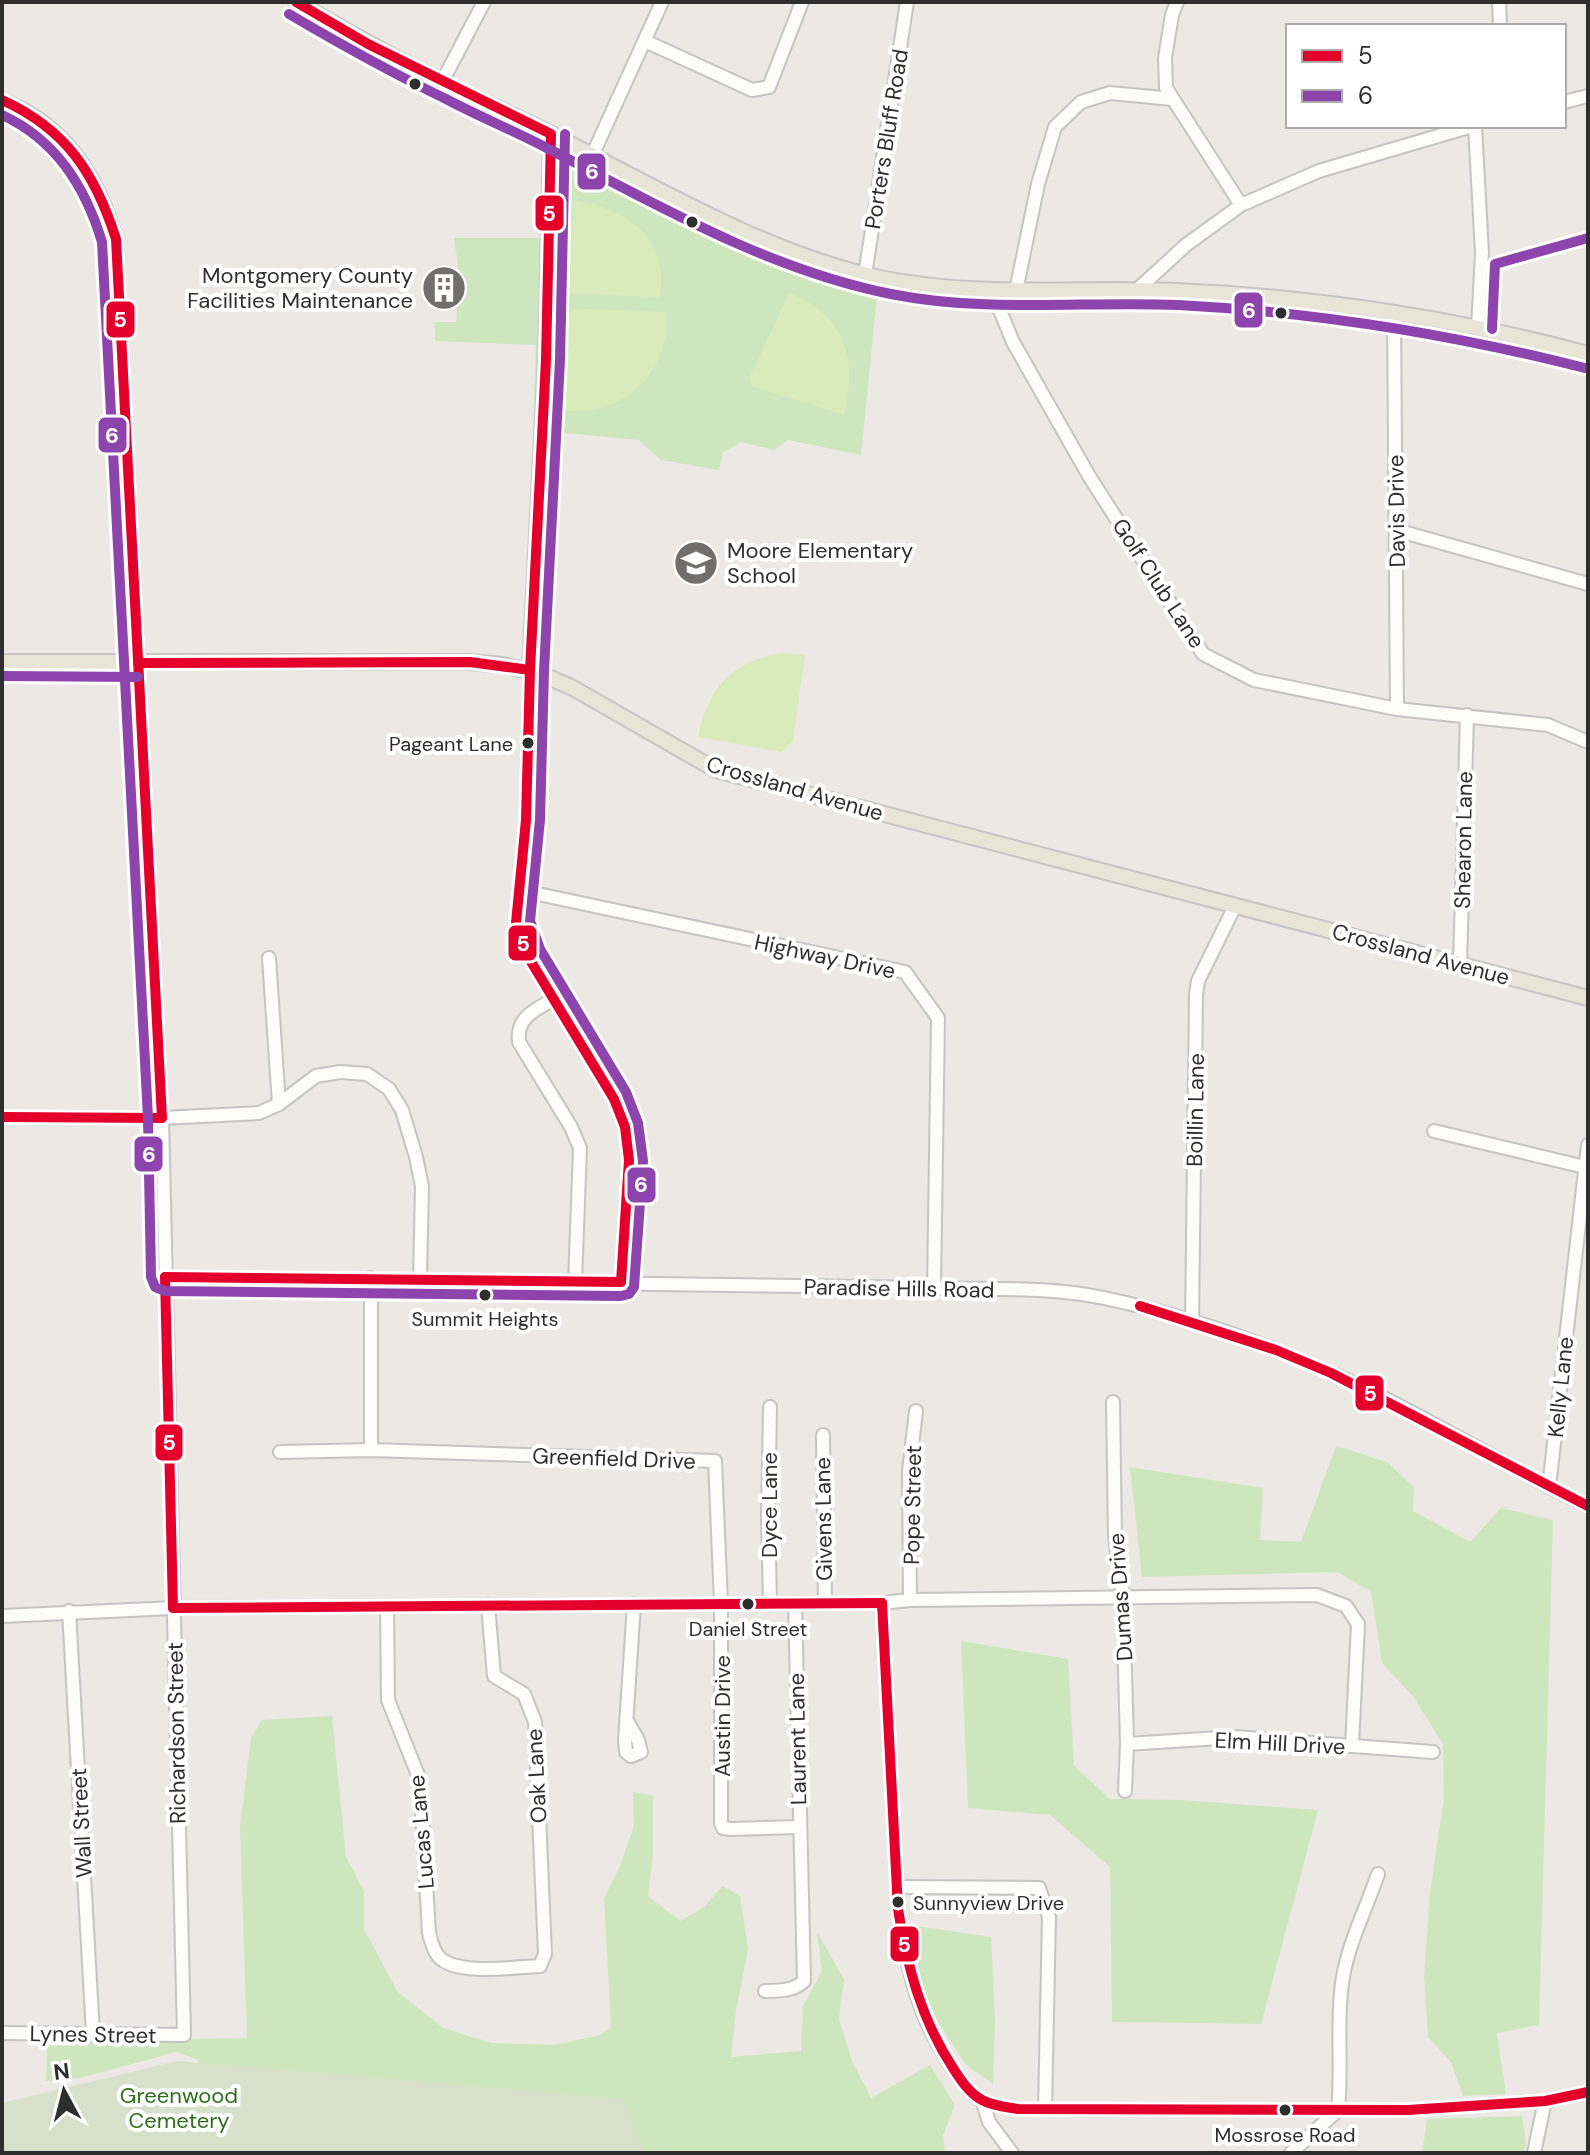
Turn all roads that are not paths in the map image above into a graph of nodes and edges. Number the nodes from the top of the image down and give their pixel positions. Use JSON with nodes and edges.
{"nodes":[{"id":1,"x":296,"y":2,"type":"edge"},
{"id":2,"x":484,"y":2,"type":"edge"},
{"id":3,"x":662,"y":2,"type":"edge"},
{"id":4,"x":802,"y":2,"type":"edge"},
{"id":5,"x":907,"y":2,"type":"edge"},
{"id":6,"x":1177,"y":2,"type":"edge"},
{"id":7,"x":1499,"y":2,"type":"edge"},
{"id":8,"x":1500,"y":24,"type":"edge"},
{"id":9,"x":645,"y":41,"type":"junction"},
{"id":10,"x":442,"y":82,"type":"junction"},
{"id":11,"x":1588,"y":96,"type":"edge"},
{"id":12,"x":1173,"y":99,"type":"junction"},
{"id":13,"x":2,"y":100,"type":"edge"},
{"id":14,"x":1566,"y":102,"type":"edge"},
{"id":15,"x":1467,"y":128,"type":"edge"},
{"id":16,"x":1474,"y":128,"type":"edge"},
{"id":17,"x":551,"y":134,"type":"junction"},
{"id":18,"x":592,"y":156,"type":"junction"},
{"id":19,"x":1241,"y":205,"type":"junction"},
{"id":20,"x":865,"y":275,"type":"junction"},
{"id":21,"x":1138,"y":289,"type":"junction"},
{"id":22,"x":992,"y":291,"type":"junction"},
{"id":23,"x":1016,"y":291,"type":"junction"},
{"id":24,"x":1394,"y":312,"type":"junction"},
{"id":25,"x":1478,"y":328,"type":"junction"},
{"id":26,"x":1588,"y":354,"type":"edge"},
{"id":27,"x":1396,"y":530,"type":"junction"},
{"id":28,"x":1588,"y":584,"type":"edge"},
{"id":29,"x":2,"y":662,"type":"edge"},
{"id":30,"x":138,"y":663,"type":"junction"},
{"id":31,"x":530,"y":670,"type":"junction"},
{"id":32,"x":1397,"y":709,"type":"junction"},
{"id":33,"x":1467,"y":715,"type":"junction"},
{"id":34,"x":1588,"y":742,"type":"edge"},
{"id":35,"x":519,"y":890,"type":"junction"},
{"id":36,"x":1235,"y":906,"type":"junction"},
{"id":37,"x":269,"y":958,"type":"dead end"},
{"id":38,"x":1460,"y":964,"type":"junction"},
{"id":39,"x":1588,"y":998,"type":"edge"},
{"id":40,"x":554,"y":999,"type":"junction"},
{"id":41,"x":279,"y":1104,"type":"junction"},
{"id":42,"x":2,"y":1117,"type":"edge"},
{"id":43,"x":162,"y":1118,"type":"junction"},
{"id":44,"x":1434,"y":1131,"type":"dead end"},
{"id":45,"x":1588,"y":1145,"type":"edge"},
{"id":46,"x":1585,"y":1167,"type":"junction"},
{"id":47,"x":165,"y":1277,"type":"junction"},
{"id":48,"x":371,"y":1278,"type":"junction"},
{"id":49,"x":420,"y":1279,"type":"junction"},
{"id":50,"x":575,"y":1282,"type":"junction"},
{"id":51,"x":621,"y":1282,"type":"junction"},
{"id":52,"x":934,"y":1288,"type":"junction"},
{"id":53,"x":1192,"y":1323,"type":"junction"},
{"id":54,"x":1113,"y":1402,"type":"dead end"},
{"id":55,"x":770,"y":1407,"type":"dead end"},
{"id":56,"x":916,"y":1411,"type":"dead end"},
{"id":57,"x":823,"y":1435,"type":"dead end"},
{"id":58,"x":371,"y":1450,"type":"junction"},
{"id":59,"x":280,"y":1452,"type":"dead end"},
{"id":60,"x":1549,"y":1487,"type":"junction"},
{"id":61,"x":1588,"y":1506,"type":"edge"},
{"id":62,"x":1123,"y":1597,"type":"junction"},
{"id":63,"x":910,"y":1600,"type":"junction"},
{"id":64,"x":721,"y":1603,"type":"junction"},
{"id":65,"x":770,"y":1603,"type":"junction"},
{"id":66,"x":795,"y":1603,"type":"junction"},
{"id":67,"x":825,"y":1603,"type":"junction"},
{"id":68,"x":882,"y":1603,"type":"junction"},
{"id":69,"x":634,"y":1604,"type":"junction"},
{"id":70,"x":488,"y":1605,"type":"junction"},
{"id":71,"x":387,"y":1606,"type":"junction"},
{"id":72,"x":173,"y":1608,"type":"junction"},
{"id":73,"x":69,"y":1611,"type":"junction"},
{"id":74,"x":2,"y":1616,"type":"edge"},
{"id":75,"x":627,"y":1721,"type":"dead end"},
{"id":76,"x":1127,"y":1744,"type":"junction"},
{"id":77,"x":1352,"y":1746,"type":"junction"},
{"id":78,"x":1433,"y":1752,"type":"dead end"},
{"id":79,"x":1125,"y":1791,"type":"dead end"},
{"id":80,"x":799,"y":1827,"type":"junction"},
{"id":81,"x":723,"y":1828,"type":"joint"},
{"id":82,"x":1378,"y":1874,"type":"dead end"},
{"id":83,"x":897,"y":1887,"type":"junction"},
{"id":84,"x":540,"y":1966,"type":"joint"},
{"id":85,"x":765,"y":1991,"type":"dead end"},
{"id":86,"x":2,"y":2033,"type":"edge"},
{"id":87,"x":93,"y":2034,"type":"junction"},
{"id":88,"x":184,"y":2035,"type":"joint"},
{"id":89,"x":1588,"y":2092,"type":"edge"},
{"id":90,"x":1545,"y":2101,"type":"junction"},
{"id":91,"x":983,"y":2102,"type":"junction"},
{"id":92,"x":1045,"y":2109,"type":"junction"},
{"id":93,"x":1338,"y":2110,"type":"junction"},
{"id":94,"x":1012,"y":2153,"type":"edge"},
{"id":95,"x":1291,"y":2153,"type":"edge"},
{"id":96,"x":1534,"y":2153,"type":"edge"}],
"edges":[{"from":1,"to":10,"type":"main road"},
{"from":2,"to":10,"type":"street"},
{"from":3,"to":9,"type":"street"},
{"from":4,"to":9,"type":"street"},
{"from":5,"to":20,"type":"street","name":"Porters Bluff Road"},
{"from":6,"to":12,"type":"street"},
{"from":7,"to":8,"type":"street"},
{"from":9,"to":18,"type":"street"},
{"from":10,"to":17,"type":"main road"},
{"from":11,"to":14,"type":"street"},
{"from":12,"to":19,"type":"street"},
{"from":12,"to":23,"type":"street"},
{"from":13,"to":30,"type":"street","name":"Richardson Street"},
{"from":15,"to":19,"type":"street"},
{"from":16,"to":25,"type":"street"},
{"from":17,"to":18,"type":"main road"},
{"from":17,"to":31,"type":"main road"},
{"from":18,"to":20,"type":"main road"},
{"from":19,"to":21,"type":"street"},
{"from":20,"to":22,"type":"main road"},
{"from":21,"to":23,"type":"main road"},
{"from":21,"to":24,"type":"main road"},
{"from":22,"to":23,"type":"main road"},
{"from":22,"to":32,"type":"street","name":"Golf Club Lane"},
{"from":24,"to":25,"type":"main road"},
{"from":24,"to":27,"type":"street","name":"Davis Drive"},
{"from":25,"to":26,"type":"main road"},
{"from":27,"to":28,"type":"street"},
{"from":27,"to":32,"type":"street","name":"Davis Drive"},
{"from":29,"to":30,"type":"main road","name":"Crossland Avenue"},
{"from":30,"to":31,"type":"main road","name":"Crossland Avenue"},
{"from":30,"to":43,"type":"street","name":"Richardson Street"},
{"from":31,"to":35,"type":"street"},
{"from":31,"to":36,"type":"main road","name":"Crossland Avenue"},
{"from":32,"to":33,"type":"street","name":"Golf Club Lane"},
{"from":33,"to":34,"type":"street","name":"Golf Club Lane"},
{"from":33,"to":38,"type":"street","name":"Shearon Lane"},
{"from":35,"to":40,"type":"street"},
{"from":35,"to":52,"type":"street","name":"Highway Drive"},
{"from":36,"to":38,"type":"main road","name":"Crossland Avenue"},
{"from":36,"to":53,"type":"street","name":"Boillin Lane"},
{"from":37,"to":41,"type":"street"},
{"from":38,"to":39,"type":"main road","name":"Crossland Avenue"},
{"from":40,"to":50,"type":"street"},
{"from":40,"to":51,"type":"street"},
{"from":41,"to":43,"type":"street"},
{"from":41,"to":49,"type":"street"},
{"from":42,"to":43,"type":"street"},
{"from":43,"to":47,"type":"street","name":"Richardson Street"},
{"from":44,"to":46,"type":"street"},
{"from":45,"to":46,"type":"street","name":"Kelly Lane"},
{"from":46,"to":60,"type":"street","name":"Kelly Lane"},
{"from":47,"to":48,"type":"street","name":"Paradise Hills Road"},
{"from":47,"to":72,"type":"street","name":"Richardson Street"},
{"from":48,"to":49,"type":"street","name":"Paradise Hills Road"},
{"from":48,"to":58,"type":"street"},
{"from":49,"to":50,"type":"street","name":"Paradise Hills Road"},
{"from":50,"to":51,"type":"street","name":"Paradise Hills Road"},
{"from":51,"to":52,"type":"street","name":"Paradise Hills Road"},
{"from":52,"to":53,"type":"street","name":"Paradise Hills Road"},
{"from":53,"to":60,"type":"street","name":"Paradise Hills Road"},
{"from":54,"to":62,"type":"street","name":"Dumas Drive"},
{"from":55,"to":65,"type":"street","name":"Dyce Lane"},
{"from":56,"to":63,"type":"street","name":"Pope Street"},
{"from":57,"to":67,"type":"street","name":"Givens Lane"},
{"from":58,"to":59,"type":"street","name":"Greenfield Drive"},
{"from":58,"to":64,"type":"street","name":"Greenfield Drive"},
{"from":60,"to":61,"type":"street","name":"Paradise Hills Road"},
{"from":62,"to":63,"type":"street"},
{"from":62,"to":76,"type":"street","name":"Dumas Drive"},
{"from":62,"to":77,"type":"street"},
{"from":63,"to":68,"type":"street"},
{"from":64,"to":65,"type":"street"},
{"from":64,"to":69,"type":"street"},
{"from":64,"to":81,"type":"street","name":"Austin Drive"},
{"from":65,"to":66,"type":"street"},
{"from":66,"to":67,"type":"street"},
{"from":66,"to":80,"type":"street","name":"Laurent Lane"},
{"from":67,"to":68,"type":"street"},
{"from":68,"to":83,"type":"street"},
{"from":69,"to":70,"type":"street"},
{"from":69,"to":75,"type":"street"},
{"from":70,"to":71,"type":"street"},
{"from":70,"to":84,"type":"street","name":"Oak Lane"},
{"from":71,"to":72,"type":"street"},
{"from":71,"to":84,"type":"street","name":"Lucas Lane"},
{"from":72,"to":73,"type":"street"},
{"from":72,"to":88,"type":"street","name":"Richardson Street"},
{"from":73,"to":74,"type":"street"},
{"from":73,"to":87,"type":"street","name":"Wall Street"},
{"from":76,"to":77,"type":"street","name":"Elm Hill Drive"},
{"from":76,"to":79,"type":"street","name":"Dumas Drive"},
{"from":77,"to":78,"type":"street","name":"Elm Hill Drive"},
{"from":80,"to":81,"type":"street","name":"Laurent Lane"},
{"from":80,"to":85,"type":"street","name":"Laurent Lane"},
{"from":82,"to":93,"type":"street"},
{"from":83,"to":91,"type":"street"},
{"from":83,"to":92,"type":"street"},
{"from":86,"to":87,"type":"street","name":"Lynes Street"},
{"from":87,"to":88,"type":"street","name":"Lynes Street"},
{"from":89,"to":90,"type":"street"},
{"from":90,"to":93,"type":"street"},
{"from":90,"to":96,"type":"street"},
{"from":91,"to":92,"type":"street"},
{"from":91,"to":94,"type":"street"},
{"from":92,"to":93,"type":"street"},
{"from":93,"to":95,"type":"street"}]}
